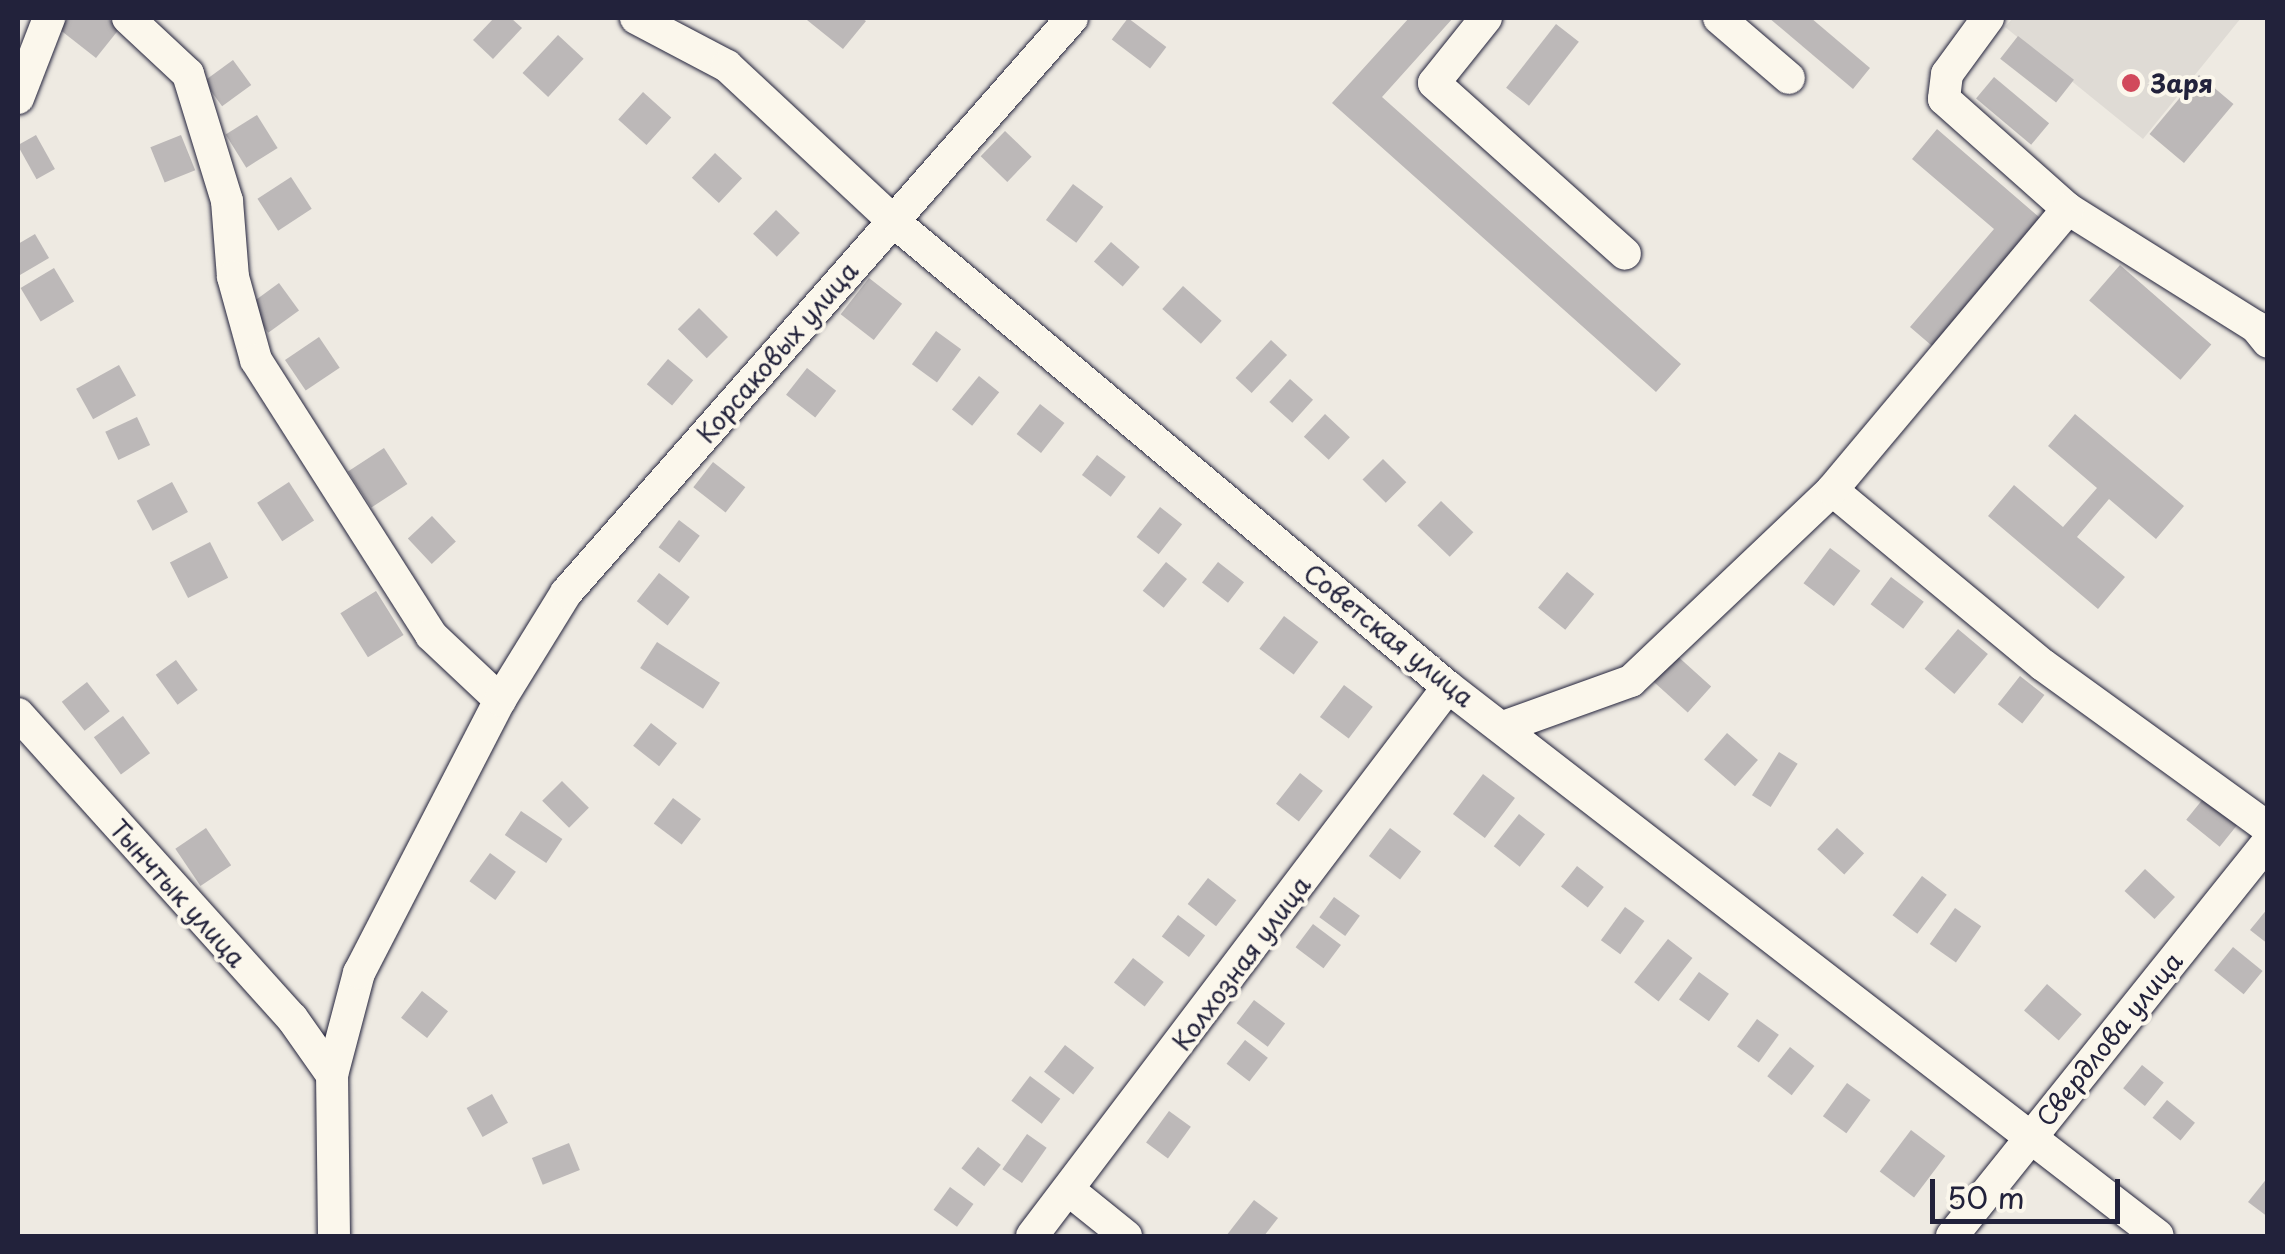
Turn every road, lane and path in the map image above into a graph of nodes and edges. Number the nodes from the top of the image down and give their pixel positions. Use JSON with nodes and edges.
{"nodes":[{"id":1,"x":49,"y":18,"type":"edge"},
{"id":2,"x":128,"y":18,"type":"edge"},
{"id":3,"x":636,"y":18,"type":"edge"},
{"id":4,"x":1072,"y":18,"type":"edge"},
{"id":5,"x":1486,"y":18,"type":"edge"},
{"id":6,"x":1719,"y":18,"type":"edge"},
{"id":7,"x":1988,"y":18,"type":"edge"},
{"id":8,"x":1789,"y":78,"type":"dead end"},
{"id":9,"x":18,"y":98,"type":"edge"},
{"id":10,"x":2068,"y":209,"type":"junction"},
{"id":11,"x":892,"y":220,"type":"junction"},
{"id":12,"x":1625,"y":254,"type":"dead end"},
{"id":13,"x":2268,"y":342,"type":"edge"},
{"id":14,"x":1832,"y":490,"type":"junction"},
{"id":15,"x":1448,"y":687,"type":"junction"},
{"id":16,"x":500,"y":700,"type":"junction"},
{"id":17,"x":18,"y":714,"type":"edge"},
{"id":18,"x":1503,"y":727,"type":"junction"},
{"id":19,"x":2268,"y":828,"type":"edge"},
{"id":20,"x":2268,"y":842,"type":"edge"},
{"id":21,"x":332,"y":1075,"type":"junction"},
{"id":22,"x":2032,"y":1136,"type":"junction"},
{"id":23,"x":1070,"y":1191,"type":"junction"},
{"id":24,"x":334,"y":1236,"type":"edge"},
{"id":25,"x":1032,"y":1236,"type":"edge"},
{"id":26,"x":1126,"y":1236,"type":"edge"},
{"id":27,"x":1952,"y":1236,"type":"edge"},
{"id":28,"x":2158,"y":1236,"type":"edge"}],
"edges":[{"from":1,"to":9,"type":"street"},
{"from":2,"to":16,"type":"street"},
{"from":3,"to":11,"type":"street","name":"Советская улица"},
{"from":4,"to":11,"type":"street","name":"Корсаковых улица"},
{"from":5,"to":12,"type":"street"},
{"from":6,"to":8,"type":"street"},
{"from":7,"to":10,"type":"street"},
{"from":10,"to":13,"type":"street"},
{"from":10,"to":14,"type":"street"},
{"from":11,"to":15,"type":"street","name":"Советская улица"},
{"from":11,"to":16,"type":"street","name":"Корсаковых улица"},
{"from":14,"to":18,"type":"street"},
{"from":14,"to":19,"type":"street"},
{"from":15,"to":18,"type":"street","name":"Советская улица"},
{"from":15,"to":23,"type":"street","name":"Колхозная улица"},
{"from":16,"to":21,"type":"street","name":"Корсаковых улица"},
{"from":17,"to":21,"type":"street","name":"Тынчтык улица"},
{"from":18,"to":22,"type":"street","name":"Советская улица"},
{"from":20,"to":22,"type":"street","name":"Свердлова улица"},
{"from":21,"to":24,"type":"street","name":"Корсаковых улица"},
{"from":22,"to":27,"type":"street","name":"Свердлова улица"},
{"from":22,"to":28,"type":"street","name":"Советская улица"},
{"from":23,"to":25,"type":"street","name":"Колхозная улица"},
{"from":23,"to":26,"type":"street"}]}
